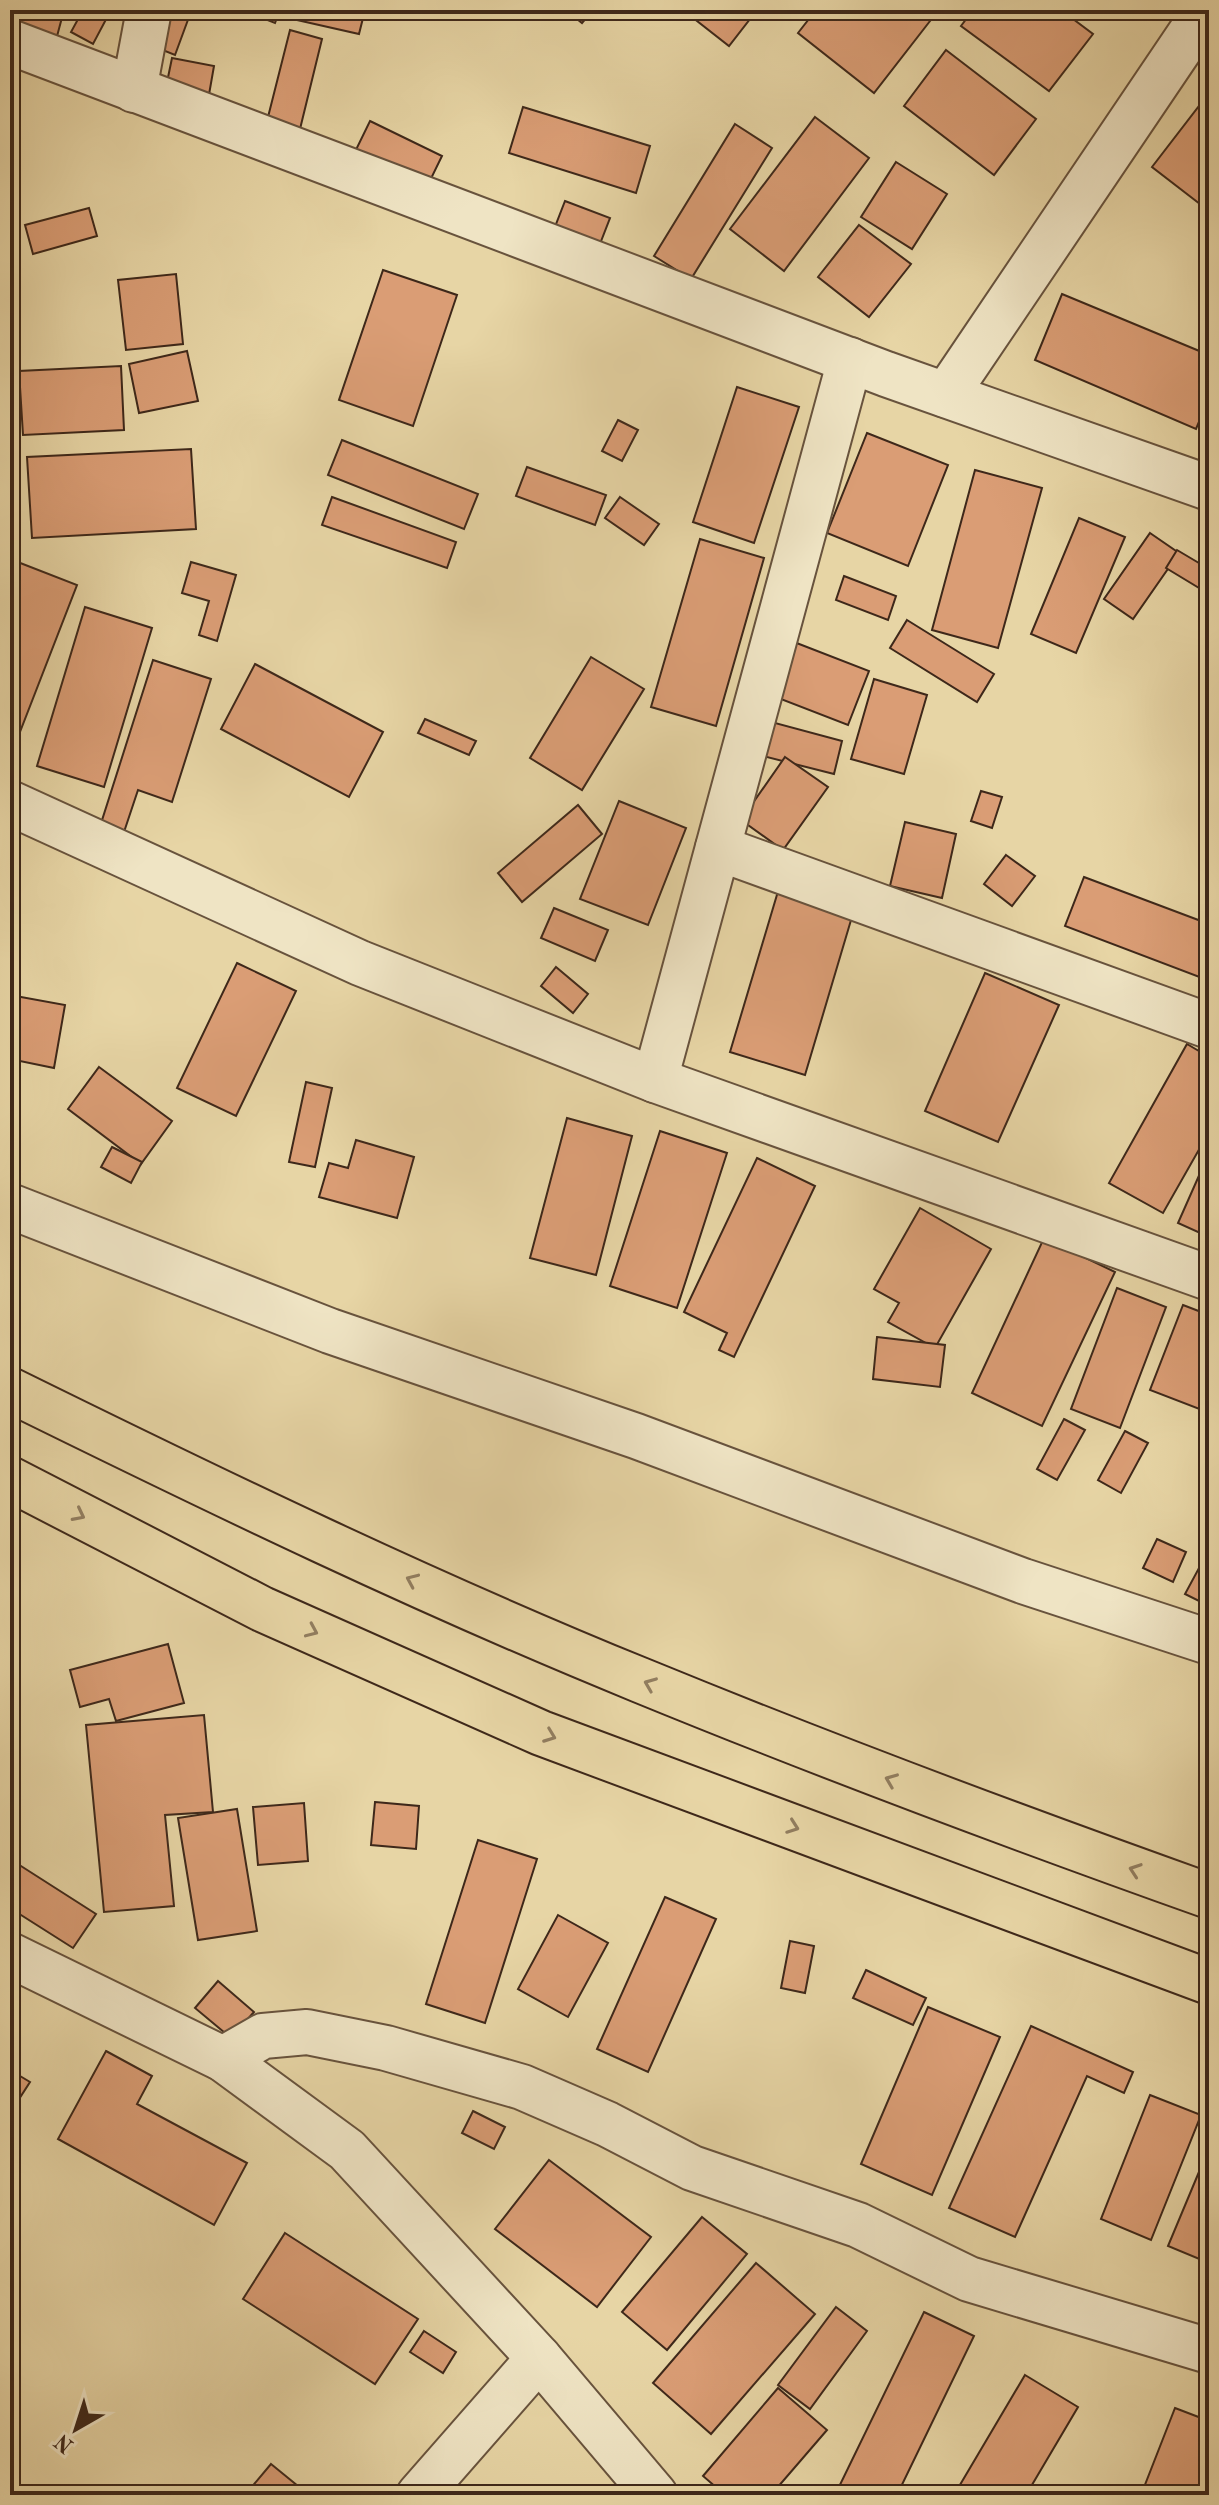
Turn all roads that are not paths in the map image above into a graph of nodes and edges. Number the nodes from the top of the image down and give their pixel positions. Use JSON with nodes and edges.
{"nodes":[{"id":1,"x":149,"y":10,"type":"edge"},
{"id":2,"x":1206,"y":10,"type":"edge"},
{"id":3,"x":10,"y":42,"type":"edge"},
{"id":4,"x":134,"y":90,"type":"junction"},
{"id":5,"x":850,"y":360,"type":"junction"},
{"id":6,"x":946,"y":395,"type":"junction"},
{"id":7,"x":1209,"y":488,"type":"edge"},
{"id":8,"x":10,"y":803,"type":"edge"},
{"id":9,"x":718,"y":848,"type":"junction"},
{"id":10,"x":1209,"y":1026,"type":"edge"},
{"id":11,"x":655,"y":1080,"type":"junction"},
{"id":12,"x":10,"y":1206,"type":"edge"},
{"id":13,"x":1209,"y":1278,"type":"edge"},
{"id":14,"x":10,"y":1390,"type":"edge"},
{"id":15,"x":10,"y":1479,"type":"edge"},
{"id":16,"x":1209,"y":1642,"type":"edge"},
{"id":17,"x":1209,"y":1896,"type":"edge"},
{"id":18,"x":10,"y":1955,"type":"edge"},
{"id":19,"x":1209,"y":1982,"type":"edge"},
{"id":20,"x":223,"y":2059,"type":"junction"},
{"id":21,"x":1209,"y":2351,"type":"edge"},
{"id":22,"x":539,"y":2358,"type":"junction"},
{"id":23,"x":419,"y":2495,"type":"edge"},
{"id":24,"x":655,"y":2495,"type":"edge"}],
"edges":[{"from":1,"to":4,"type":"street"},
{"from":2,"to":6,"type":"street"},
{"from":3,"to":4,"type":"street"},
{"from":4,"to":5,"type":"street"},
{"from":5,"to":6,"type":"street"},
{"from":5,"to":9,"type":"street"},
{"from":6,"to":7,"type":"street"},
{"from":8,"to":11,"type":"street"},
{"from":9,"to":10,"type":"street"},
{"from":9,"to":11,"type":"street"},
{"from":11,"to":13,"type":"street"},
{"from":12,"to":16,"type":"street"},
{"from":17,"to":14,"type":"main road","one_way":true},
{"from":15,"to":19,"type":"main road","one_way":true},
{"from":18,"to":20,"type":"street"},
{"from":20,"to":21,"type":"street"},
{"from":20,"to":22,"type":"street"},
{"from":22,"to":23,"type":"street"},
{"from":22,"to":24,"type":"street"}]}
